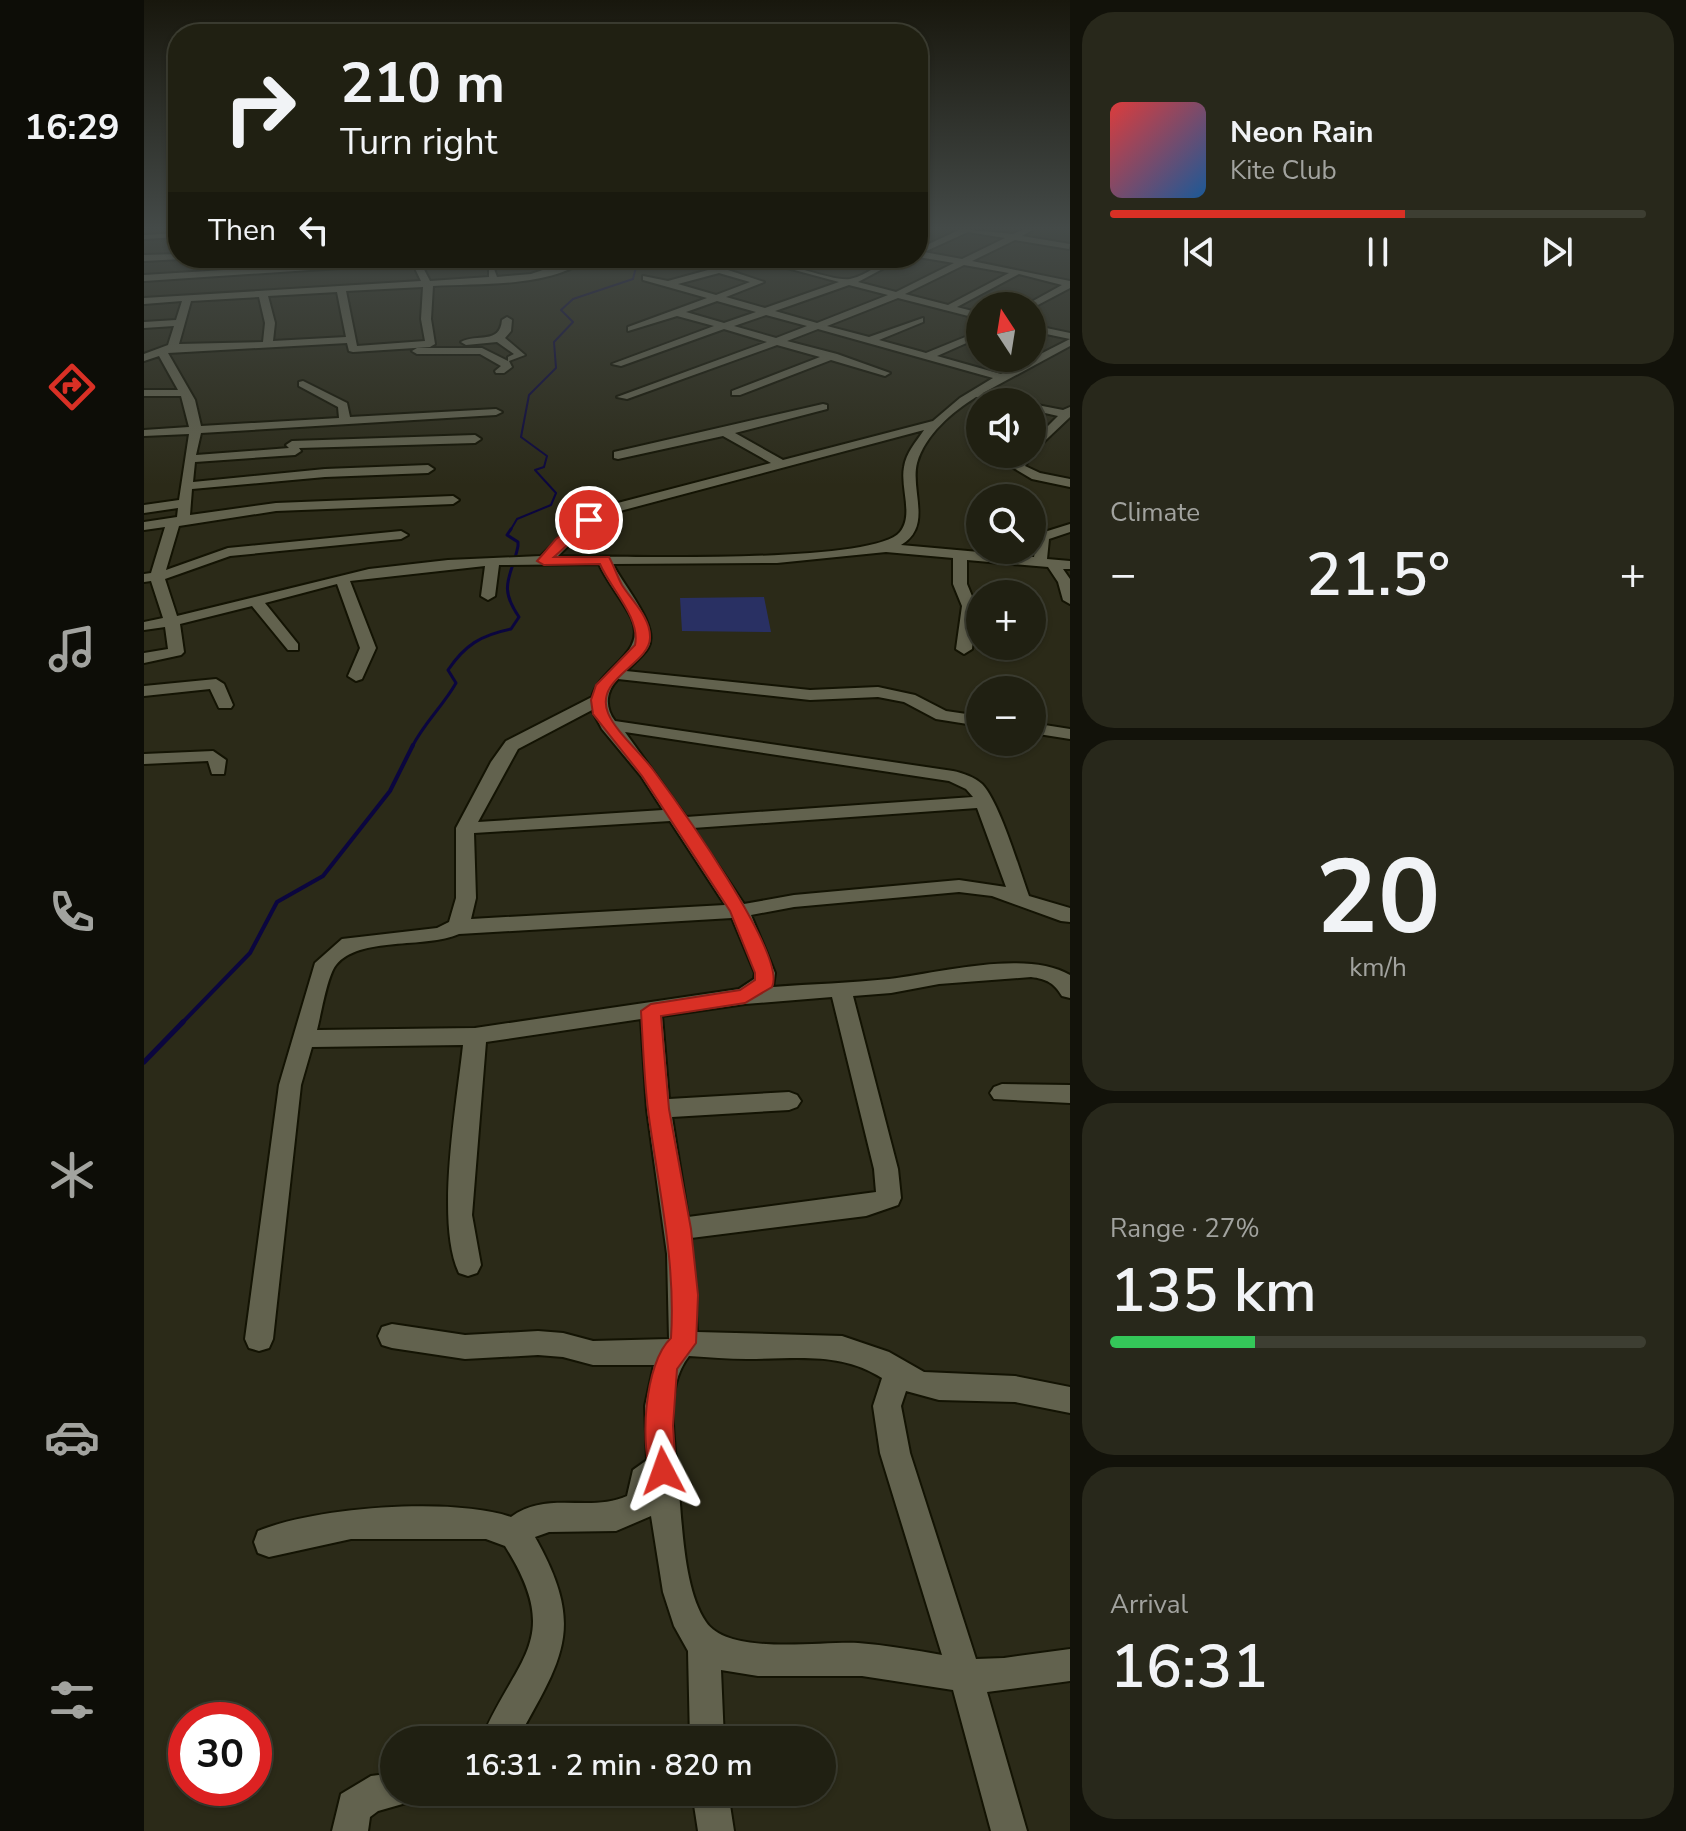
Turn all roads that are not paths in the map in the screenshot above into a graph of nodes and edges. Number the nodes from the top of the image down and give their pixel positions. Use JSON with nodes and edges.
{"nodes":[{"id":1,"x":183,"y":314,"type":"edge"},
{"id":2,"x":268,"y":314,"type":"edge"},
{"id":3,"x":347,"y":314,"type":"edge"},
{"id":4,"x":427,"y":314,"type":"edge"},
{"id":5,"x":669,"y":314,"type":"edge"},
{"id":6,"x":683,"y":314,"type":"edge"},
{"id":7,"x":755,"y":314,"type":"edge"},
{"id":8,"x":769,"y":314,"type":"edge"},
{"id":9,"x":846,"y":314,"type":"edge"},
{"id":10,"x":507,"y":320,"type":"dead end"},
{"id":11,"x":920,"y":320,"type":"dead end"},
{"id":12,"x":180,"y":323,"type":"junction"},
{"id":13,"x":144,"y":325,"type":"edge"},
{"id":14,"x":722,"y":327,"type":"junction"},
{"id":15,"x":813,"y":327,"type":"junction"},
{"id":16,"x":631,"y":329,"type":"dead end"},
{"id":17,"x":1046,"y":331,"type":"edge"},
{"id":18,"x":1070,"y":336,"type":"edge"},
{"id":19,"x":499,"y":339,"type":"junction"},
{"id":20,"x":350,"y":340,"type":"junction"},
{"id":21,"x":966,"y":340,"type":"edge"},
{"id":22,"x":868,"y":341,"type":"junction"},
{"id":23,"x":774,"y":342,"type":"junction"},
{"id":24,"x":1070,"y":342,"type":"edge"},
{"id":25,"x":430,"y":344,"type":"junction"},
{"id":26,"x":268,"y":345,"type":"junction"},
{"id":27,"x":401,"y":348,"type":"junction"},
{"id":28,"x":168,"y":350,"type":"junction"},
{"id":29,"x":829,"y":357,"type":"junction"},
{"id":30,"x":144,"y":358,"type":"edge"},
{"id":31,"x":924,"y":358,"type":"junction"},
{"id":32,"x":512,"y":359,"type":"dead end"},
{"id":33,"x":617,"y":364,"type":"dead end"},
{"id":34,"x":500,"y":371,"type":"dead end"},
{"id":35,"x":885,"y":373,"type":"dead end"},
{"id":36,"x":1003,"y":378,"type":"junction"},
{"id":37,"x":303,"y":384,"type":"dead end"},
{"id":38,"x":986,"y":388,"type":"edge"},
{"id":39,"x":144,"y":393,"type":"edge"},
{"id":40,"x":184,"y":393,"type":"junction"},
{"id":41,"x":736,"y":393,"type":"dead end"},
{"id":42,"x":623,"y":397,"type":"dead end"},
{"id":43,"x":966,"y":401,"type":"edge"},
{"id":44,"x":823,"y":407,"type":"dead end"},
{"id":45,"x":1046,"y":409,"type":"edge"},
{"id":46,"x":496,"y":412,"type":"dead end"},
{"id":47,"x":1068,"y":412,"type":"edge"},
{"id":48,"x":345,"y":420,"type":"junction"},
{"id":49,"x":937,"y":423,"type":"junction"},
{"id":50,"x":287,"y":424,"type":"junction"},
{"id":51,"x":196,"y":430,"type":"junction"},
{"id":52,"x":725,"y":432,"type":"junction"},
{"id":53,"x":144,"y":433,"type":"edge"},
{"id":54,"x":1046,"y":435,"type":"edge"},
{"id":55,"x":475,"y":439,"type":"dead end"},
{"id":56,"x":293,"y":448,"type":"junction"},
{"id":57,"x":618,"y":455,"type":"dead end"},
{"id":58,"x":189,"y":459,"type":"junction"},
{"id":59,"x":780,"y":463,"type":"junction"},
{"id":60,"x":1019,"y":468,"type":"edge"},
{"id":61,"x":428,"y":469,"type":"dead end"},
{"id":62,"x":298,"y":476,"type":"junction"},
{"id":63,"x":1070,"y":483,"type":"edge"},
{"id":64,"x":186,"y":486,"type":"junction"},
{"id":65,"x":453,"y":500,"type":"dead end"},
{"id":66,"x":184,"y":503,"type":"junction"},
{"id":67,"x":299,"y":505,"type":"junction"},
{"id":68,"x":144,"y":509,"type":"edge"},
{"id":69,"x":178,"y":523,"type":"junction"},
{"id":70,"x":144,"y":526,"type":"edge"},
{"id":71,"x":1070,"y":528,"type":"edge"},
{"id":72,"x":401,"y":535,"type":"dead end"},
{"id":73,"x":1046,"y":536,"type":"edge"},
{"id":74,"x":886,"y":548,"type":"junction"},
{"id":75,"x":228,"y":552,"type":"junction"},
{"id":76,"x":166,"y":555,"type":"junction"},
{"id":77,"x":960,"y":555,"type":"junction"},
{"id":78,"x":966,"y":556,"type":"edge"},
{"id":79,"x":604,"y":560,"type":"junction"},
{"id":80,"x":544,"y":561,"type":"junction"},
{"id":81,"x":506,"y":562,"type":"junction"},
{"id":82,"x":1046,"y":563,"type":"joint"},
{"id":83,"x":1070,"y":565,"type":"edge"},
{"id":84,"x":150,"y":577,"type":"edge"},
{"id":85,"x":342,"y":579,"type":"junction"},
{"id":86,"x":488,"y":596,"type":"dead end"},
{"id":87,"x":1070,"y":600,"type":"edge"},
{"id":88,"x":256,"y":601,"type":"junction"},
{"id":89,"x":172,"y":622,"type":"junction"},
{"id":90,"x":144,"y":626,"type":"edge"},
{"id":91,"x":293,"y":647,"type":"dead end"},
{"id":92,"x":964,"y":649,"type":"dead end"},
{"id":93,"x":144,"y":658,"type":"edge"},
{"id":94,"x":612,"y":674,"type":"junction"},
{"id":95,"x":356,"y":676,"type":"dead end"},
{"id":96,"x":144,"y":691,"type":"edge"},
{"id":97,"x":599,"y":700,"type":"junction"},
{"id":98,"x":225,"y":705,"type":"dead end"},
{"id":99,"x":966,"y":719,"type":"edge"},
{"id":100,"x":608,"y":725,"type":"junction"},
{"id":101,"x":1046,"y":730,"type":"edge"},
{"id":102,"x":1070,"y":734,"type":"edge"},
{"id":103,"x":144,"y":759,"type":"edge"},
{"id":104,"x":218,"y":770,"type":"dead end"},
{"id":105,"x":984,"y":802,"type":"junction"},
{"id":106,"x":678,"y":819,"type":"junction"},
{"id":107,"x":465,"y":828,"type":"junction"},
{"id":108,"x":1021,"y":901,"type":"junction"},
{"id":109,"x":739,"y":911,"type":"junction"},
{"id":110,"x":1070,"y":915,"type":"edge"},
{"id":111,"x":456,"y":927,"type":"junction"},
{"id":112,"x":841,"y":990,"type":"junction"},
{"id":113,"x":1070,"y":991,"type":"edge"},
{"id":114,"x":745,"y":996,"type":"junction"},
{"id":115,"x":651,"y":1011,"type":"junction"},
{"id":116,"x":475,"y":1036,"type":"junction"},
{"id":117,"x":304,"y":1039,"type":"junction"},
{"id":118,"x":1002,"y":1093,"type":"dead end"},
{"id":119,"x":1070,"y":1094,"type":"edge"},
{"id":120,"x":789,"y":1101,"type":"dead end"},
{"id":121,"x":659,"y":1109,"type":"junction"},
{"id":122,"x":679,"y":1229,"type":"junction"},
{"id":123,"x":468,"y":1265,"type":"dead end"},
{"id":124,"x":392,"y":1336,"type":"dead end"},
{"id":125,"x":259,"y":1339,"type":"dead end"},
{"id":126,"x":678,"y":1348,"type":"junction"},
{"id":127,"x":898,"y":1373,"type":"junction"},
{"id":128,"x":1070,"y":1400,"type":"edge"},
{"id":129,"x":663,"y":1471,"type":"junction"},
{"id":130,"x":515,"y":1534,"type":"junction"},
{"id":131,"x":269,"y":1542,"type":"dead end"},
{"id":132,"x":704,"y":1645,"type":"junction"},
{"id":133,"x":1070,"y":1665,"type":"edge"},
{"id":134,"x":965,"y":1676,"type":"junction"},
{"id":135,"x":506,"y":1726,"type":"edge"},
{"id":136,"x":707,"y":1726,"type":"edge"},
{"id":137,"x":380,"y":1793,"type":"edge"},
{"id":138,"x":712,"y":1806,"type":"edge"},
{"id":139,"x":350,"y":1831,"type":"edge"},
{"id":140,"x":716,"y":1831,"type":"edge"},
{"id":141,"x":1009,"y":1831,"type":"edge"}],
"edges":[{"from":1,"to":12,"type":"street"},
{"from":2,"to":26,"type":"street"},
{"from":3,"to":20,"type":"street"},
{"from":4,"to":25,"type":"street"},
{"from":5,"to":16,"type":"street"},
{"from":6,"to":14,"type":"street"},
{"from":7,"to":14,"type":"street"},
{"from":8,"to":15,"type":"street"},
{"from":9,"to":15,"type":"street"},
{"from":10,"to":19,"type":"street"},
{"from":11,"to":22,"type":"street"},
{"from":12,"to":13,"type":"street"},
{"from":12,"to":28,"type":"street"},
{"from":14,"to":23,"type":"street"},
{"from":14,"to":33,"type":"street"},
{"from":15,"to":22,"type":"street"},
{"from":15,"to":23,"type":"street"},
{"from":17,"to":18,"type":"street"},
{"from":19,"to":25,"type":"street"},
{"from":19,"to":32,"type":"street"},
{"from":20,"to":26,"type":"street"},
{"from":20,"to":27,"type":"street"},
{"from":21,"to":31,"type":"street"},
{"from":22,"to":29,"type":"street"},
{"from":22,"to":31,"type":"street"},
{"from":23,"to":29,"type":"street"},
{"from":23,"to":42,"type":"street"},
{"from":24,"to":36,"type":"street"},
{"from":25,"to":27,"type":"street"},
{"from":26,"to":28,"type":"street"},
{"from":27,"to":34,"type":"street"},
{"from":28,"to":30,"type":"street"},
{"from":28,"to":40,"type":"street"},
{"from":29,"to":35,"type":"street"},
{"from":29,"to":41,"type":"street"},
{"from":31,"to":36,"type":"street"},
{"from":36,"to":38,"type":"street"},
{"from":37,"to":48,"type":"street"},
{"from":39,"to":40,"type":"street"},
{"from":40,"to":51,"type":"street"},
{"from":43,"to":49,"type":"street"},
{"from":44,"to":52,"type":"street"},
{"from":45,"to":47,"type":"street"},
{"from":46,"to":48,"type":"street"},
{"from":47,"to":54,"type":"street"},
{"from":48,"to":50,"type":"street"},
{"from":49,"to":59,"type":"street"},
{"from":49,"to":74,"type":"street"},
{"from":50,"to":51,"type":"street"},
{"from":50,"to":56,"type":"street"},
{"from":51,"to":53,"type":"street"},
{"from":51,"to":58,"type":"street"},
{"from":52,"to":57,"type":"street"},
{"from":52,"to":59,"type":"street"},
{"from":55,"to":56,"type":"street"},
{"from":56,"to":58,"type":"street"},
{"from":56,"to":62,"type":"street"},
{"from":58,"to":64,"type":"street"},
{"from":59,"to":80,"type":"street"},
{"from":60,"to":63,"type":"street"},
{"from":61,"to":62,"type":"street"},
{"from":62,"to":64,"type":"street"},
{"from":62,"to":67,"type":"street"},
{"from":64,"to":66,"type":"street"},
{"from":65,"to":67,"type":"street"},
{"from":66,"to":68,"type":"street"},
{"from":66,"to":69,"type":"street"},
{"from":67,"to":69,"type":"street"},
{"from":69,"to":70,"type":"street"},
{"from":69,"to":76,"type":"street"},
{"from":71,"to":73,"type":"street"},
{"from":72,"to":75,"type":"street"},
{"from":74,"to":77,"type":"street"},
{"from":74,"to":79,"type":"street"},
{"from":75,"to":76,"type":"street"},
{"from":75,"to":84,"type":"street"},
{"from":76,"to":84,"type":"street"},
{"from":77,"to":78,"type":"street"},
{"from":77,"to":92,"type":"street"},
{"from":79,"to":80,"type":"street"},
{"from":79,"to":94,"type":"street"},
{"from":80,"to":81,"type":"street"},
{"from":81,"to":85,"type":"street"},
{"from":81,"to":86,"type":"street"},
{"from":82,"to":83,"type":"street"},
{"from":82,"to":87,"type":"street"},
{"from":84,"to":89,"type":"street"},
{"from":85,"to":88,"type":"street"},
{"from":85,"to":95,"type":"street"},
{"from":88,"to":89,"type":"street"},
{"from":88,"to":91,"type":"street"},
{"from":89,"to":90,"type":"street"},
{"from":89,"to":93,"type":"street"},
{"from":94,"to":97,"type":"street"},
{"from":94,"to":99,"type":"street"},
{"from":96,"to":98,"type":"street"},
{"from":97,"to":100,"type":"street"},
{"from":97,"to":107,"type":"street"},
{"from":100,"to":105,"type":"street"},
{"from":100,"to":106,"type":"street"},
{"from":101,"to":102,"type":"street"},
{"from":103,"to":104,"type":"street"},
{"from":105,"to":106,"type":"street"},
{"from":105,"to":108,"type":"street"},
{"from":106,"to":107,"type":"street"},
{"from":106,"to":109,"type":"street"},
{"from":107,"to":111,"type":"street"},
{"from":108,"to":109,"type":"street"},
{"from":108,"to":110,"type":"street"},
{"from":109,"to":111,"type":"street"},
{"from":109,"to":114,"type":"street"},
{"from":111,"to":117,"type":"street"},
{"from":112,"to":113,"type":"street"},
{"from":112,"to":114,"type":"street"},
{"from":112,"to":122,"type":"street"},
{"from":114,"to":115,"type":"street"},
{"from":115,"to":116,"type":"street"},
{"from":115,"to":121,"type":"street"},
{"from":116,"to":117,"type":"street"},
{"from":116,"to":123,"type":"street"},
{"from":117,"to":125,"type":"street"},
{"from":118,"to":119,"type":"street"},
{"from":120,"to":121,"type":"street"},
{"from":121,"to":122,"type":"street"},
{"from":122,"to":126,"type":"street"},
{"from":124,"to":126,"type":"street"},
{"from":126,"to":127,"type":"street"},
{"from":126,"to":129,"type":"street"},
{"from":127,"to":128,"type":"street"},
{"from":127,"to":134,"type":"street"},
{"from":129,"to":130,"type":"street"},
{"from":129,"to":132,"type":"street"},
{"from":130,"to":131,"type":"street"},
{"from":130,"to":135,"type":"street"},
{"from":132,"to":134,"type":"street"},
{"from":132,"to":136,"type":"street"},
{"from":133,"to":134,"type":"street"},
{"from":134,"to":141,"type":"street"},
{"from":137,"to":139,"type":"street"},
{"from":138,"to":140,"type":"street"}]}
